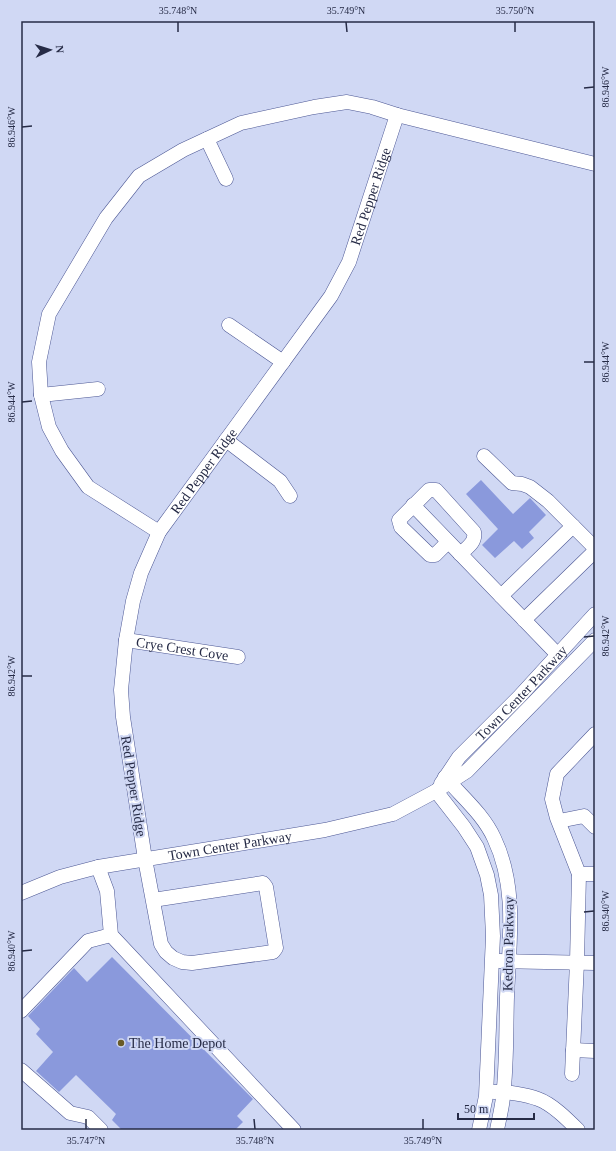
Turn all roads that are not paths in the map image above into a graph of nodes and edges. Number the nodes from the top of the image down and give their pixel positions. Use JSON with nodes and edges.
{"nodes":[{"id":1,"x":397,"y":115,"type":"junction"},
{"id":2,"x":207,"y":139,"type":"junction"},
{"id":3,"x":595,"y":164,"type":"edge"},
{"id":4,"x":226,"y":179,"type":"dead end"},
{"id":5,"x":229,"y":325,"type":"dead end"},
{"id":6,"x":283,"y":362,"type":"junction"},
{"id":7,"x":98,"y":389,"type":"dead end"},
{"id":8,"x":41,"y":396,"type":"junction"},
{"id":9,"x":226,"y":440,"type":"junction"},
{"id":10,"x":484,"y":456,"type":"dead end"},
{"id":11,"x":290,"y":496,"type":"dead end"},
{"id":12,"x":413,"y":505,"type":"junction"},
{"id":13,"x":573,"y":526,"type":"junction"},
{"id":14,"x":159,"y":532,"type":"junction"},
{"id":15,"x":448,"y":542,"type":"junction"},
{"id":16,"x":595,"y":549,"type":"edge"},
{"id":17,"x":460,"y":554,"type":"junction"},
{"id":18,"x":501,"y":596,"type":"junction"},
{"id":19,"x":595,"y":614,"type":"edge"},
{"id":20,"x":524,"y":620,"type":"junction"},
{"id":21,"x":126,"y":640,"type":"junction"},
{"id":22,"x":595,"y":640,"type":"edge"},
{"id":23,"x":558,"y":654,"type":"junction"},
{"id":24,"x":238,"y":657,"type":"dead end"},
{"id":25,"x":595,"y":734,"type":"edge"},
{"id":26,"x":448,"y":780,"type":"junction"},
{"id":27,"x":436,"y":791,"type":"junction"},
{"id":28,"x":559,"y":822,"type":"junction"},
{"id":29,"x":595,"y":826,"type":"edge"},
{"id":30,"x":145,"y":859,"type":"junction"},
{"id":31,"x":98,"y":867,"type":"junction"},
{"id":32,"x":579,"y":874,"type":"junction"},
{"id":33,"x":595,"y":874,"type":"edge"},
{"id":34,"x":21,"y":893,"type":"edge"},
{"id":35,"x":153,"y":900,"type":"junction"},
{"id":36,"x":111,"y":935,"type":"junction"},
{"id":37,"x":491,"y":960,"type":"junction"},
{"id":38,"x":509,"y":961,"type":"junction"},
{"id":39,"x":578,"y":962,"type":"junction"},
{"id":40,"x":595,"y":963,"type":"edge"},
{"id":41,"x":21,"y":1011,"type":"edge"},
{"id":42,"x":573,"y":1050,"type":"junction"},
{"id":43,"x":595,"y":1051,"type":"edge"},
{"id":44,"x":21,"y":1070,"type":"edge"},
{"id":45,"x":572,"y":1074,"type":"dead end"},
{"id":46,"x":503,"y":1092,"type":"junction"},
{"id":47,"x":486,"y":1093,"type":"junction"},
{"id":48,"x":101,"y":1130,"type":"edge"},
{"id":49,"x":294,"y":1130,"type":"edge"},
{"id":50,"x":479,"y":1130,"type":"edge"},
{"id":51,"x":497,"y":1130,"type":"edge"},
{"id":52,"x":578,"y":1130,"type":"edge"}],
"edges":[{"from":1,"to":2,"type":"street"},
{"from":1,"to":3,"type":"street"},
{"from":1,"to":6,"type":"street","name":"Red Pepper Ridge"},
{"from":2,"to":4,"type":"street"},
{"from":2,"to":8,"type":"street"},
{"from":5,"to":6,"type":"street"},
{"from":6,"to":9,"type":"street","name":"Red Pepper Ridge"},
{"from":7,"to":8,"type":"street"},
{"from":8,"to":14,"type":"street"},
{"from":9,"to":11,"type":"street"},
{"from":9,"to":14,"type":"street","name":"Red Pepper Ridge"},
{"from":10,"to":13,"type":"street"},
{"from":12,"to":15,"type":"street"},
{"from":12,"to":15,"type":"street"},
{"from":12,"to":17,"type":"street"},
{"from":13,"to":16,"type":"street"},
{"from":13,"to":18,"type":"street"},
{"from":14,"to":21,"type":"street","name":"Red Pepper Ridge"},
{"from":15,"to":17,"type":"street"},
{"from":16,"to":20,"type":"street"},
{"from":17,"to":18,"type":"street"},
{"from":18,"to":20,"type":"street"},
{"from":19,"to":23,"type":"street","name":"Town Center Parkway"},
{"from":20,"to":23,"type":"street"},
{"from":21,"to":24,"type":"street","name":"Crye Crest Cove"},
{"from":21,"to":30,"type":"street","name":"Red Pepper Ridge"},
{"from":22,"to":26,"type":"street","name":"Town Center Parkway"},
{"from":23,"to":26,"type":"street","name":"Town Center Parkway"},
{"from":25,"to":28,"type":"street"},
{"from":26,"to":27,"type":"street","name":"Town Center Parkway"},
{"from":26,"to":38,"type":"street","name":"Kedron Parkway"},
{"from":27,"to":30,"type":"street","name":"Town Center Parkway"},
{"from":27,"to":37,"type":"street","name":"Kedron Parkway"},
{"from":28,"to":29,"type":"street"},
{"from":28,"to":32,"type":"street"},
{"from":30,"to":31,"type":"street","name":"Town Center Parkway"},
{"from":30,"to":35,"type":"street","name":"Red Pepper Ridge"},
{"from":31,"to":34,"type":"street","name":"Town Center Parkway"},
{"from":31,"to":36,"type":"street"},
{"from":32,"to":33,"type":"street"},
{"from":32,"to":39,"type":"street"},
{"from":35,"to":35,"type":"street","name":"Red Pepper Ridge"},
{"from":36,"to":41,"type":"street"},
{"from":36,"to":49,"type":"street"},
{"from":37,"to":38,"type":"street"},
{"from":37,"to":47,"type":"street","name":"Kedron Parkway"},
{"from":38,"to":39,"type":"street"},
{"from":38,"to":46,"type":"street","name":"Kedron Parkway"},
{"from":39,"to":40,"type":"street"},
{"from":39,"to":42,"type":"street"},
{"from":42,"to":43,"type":"street"},
{"from":42,"to":45,"type":"street"},
{"from":44,"to":48,"type":"street"},
{"from":46,"to":47,"type":"street"},
{"from":46,"to":51,"type":"street","name":"Kedron Parkway"},
{"from":46,"to":52,"type":"street"},
{"from":47,"to":50,"type":"street","name":"Kedron Parkway"}]}
